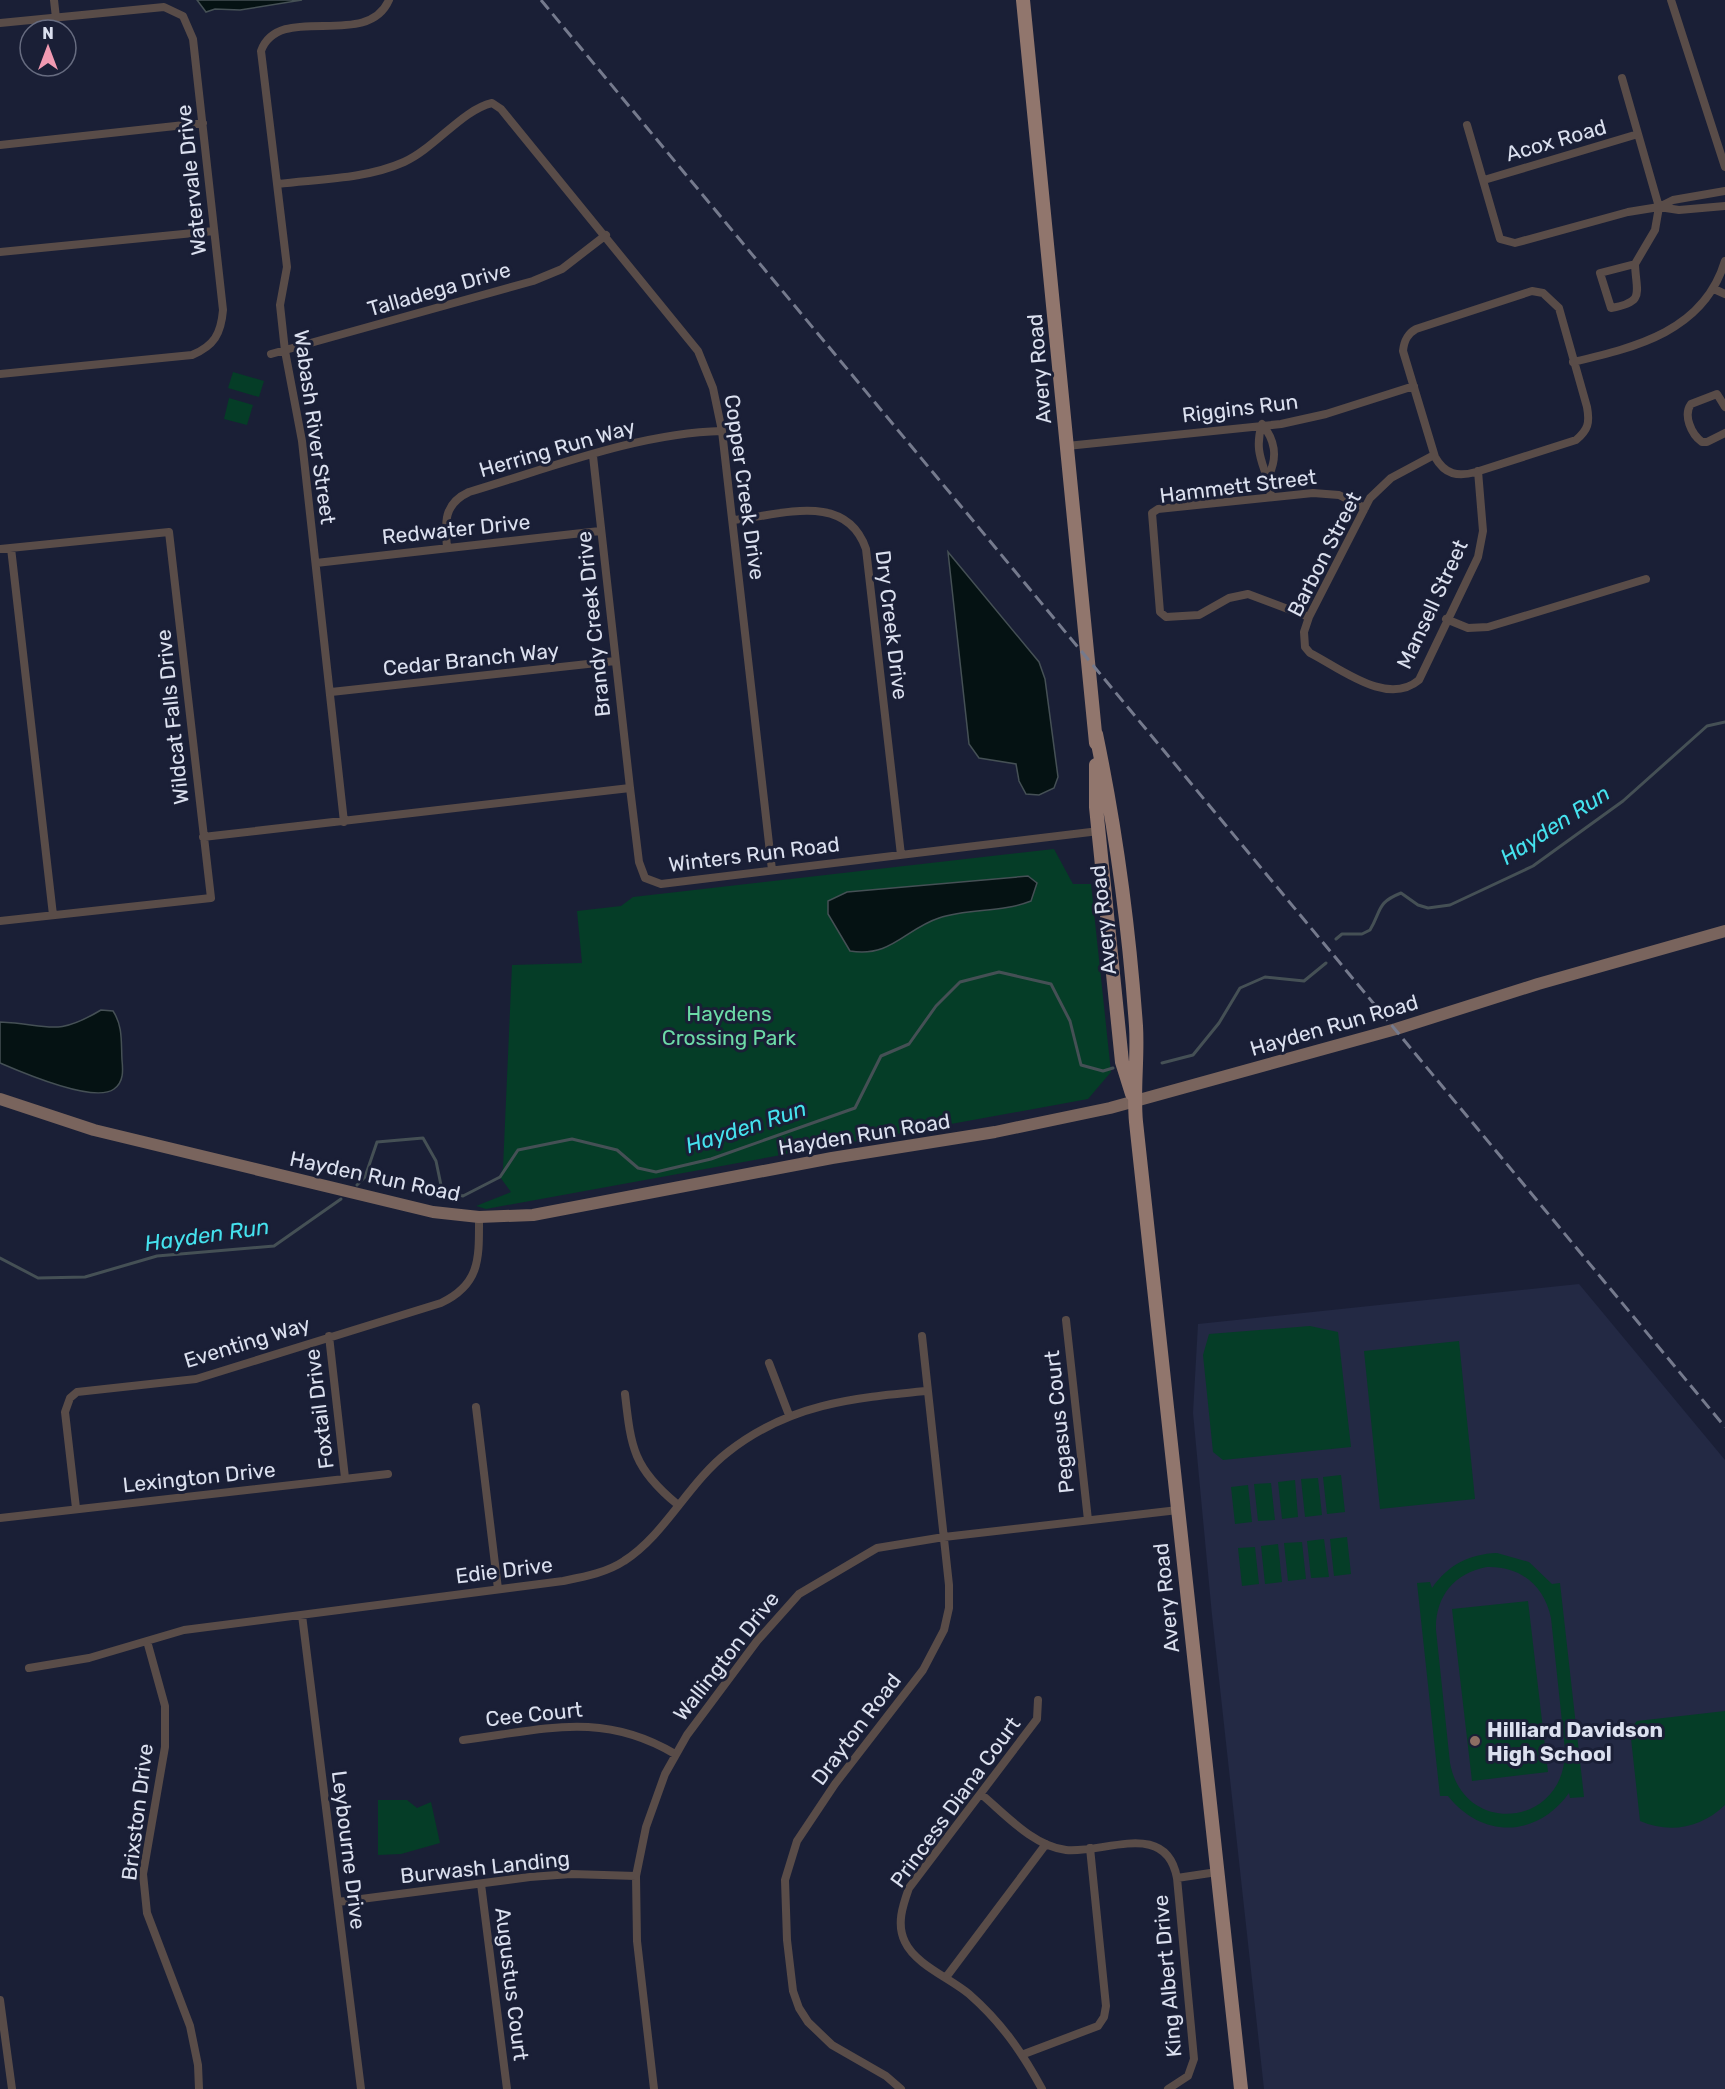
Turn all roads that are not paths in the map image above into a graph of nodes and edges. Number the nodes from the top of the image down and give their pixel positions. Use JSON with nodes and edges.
{"nodes":[{"id":1,"x":54,"y":0,"type":"edge"},
{"id":2,"x":389,"y":0,"type":"edge"},
{"id":3,"x":1023,"y":0,"type":"edge"},
{"id":4,"x":1671,"y":0,"type":"edge"},
{"id":5,"x":56,"y":18,"type":"joint"},
{"id":6,"x":18,"y":21,"type":"edge"},
{"id":7,"x":0,"y":23,"type":"edge"},
{"id":8,"x":1622,"y":78,"type":"dead end"},
{"id":9,"x":203,"y":123,"type":"junction"},
{"id":10,"x":1467,"y":125,"type":"dead end"},
{"id":11,"x":1638,"y":134,"type":"junction"},
{"id":12,"x":0,"y":145,"type":"edge"},
{"id":13,"x":1725,"y":167,"type":"edge"},
{"id":14,"x":1484,"y":180,"type":"junction"},
{"id":15,"x":278,"y":184,"type":"junction"},
{"id":16,"x":1725,"y":191,"type":"edge"},
{"id":17,"x":1725,"y":206,"type":"edge"},
{"id":18,"x":1659,"y":207,"type":"junction"},
{"id":19,"x":214,"y":231,"type":"junction"},
{"id":20,"x":606,"y":235,"type":"junction"},
{"id":21,"x":0,"y":252,"type":"edge"},
{"id":22,"x":1725,"y":261,"type":"edge"},
{"id":23,"x":1635,"y":264,"type":"junction"},
{"id":24,"x":1723,"y":276,"type":"edge"},
{"id":25,"x":1714,"y":289,"type":"junction"},
{"id":26,"x":1725,"y":294,"type":"edge"},
{"id":27,"x":285,"y":351,"type":"junction"},
{"id":28,"x":271,"y":354,"type":"dead end"},
{"id":29,"x":1573,"y":362,"type":"junction"},
{"id":30,"x":0,"y":374,"type":"edge"},
{"id":31,"x":1414,"y":386,"type":"junction"},
{"id":32,"x":1725,"y":407,"type":"edge"},
{"id":33,"x":1262,"y":424,"type":"junction"},
{"id":34,"x":722,"y":430,"type":"junction"},
{"id":35,"x":1725,"y":433,"type":"edge"},
{"id":36,"x":1067,"y":447,"type":"junction"},
{"id":37,"x":1434,"y":454,"type":"junction"},
{"id":38,"x":593,"y":456,"type":"junction"},
{"id":39,"x":1478,"y":471,"type":"junction"},
{"id":40,"x":1269,"y":475,"type":"junction"},
{"id":41,"x":1271,"y":497,"type":"junction"},
{"id":42,"x":1365,"y":507,"type":"junction"},
{"id":43,"x":734,"y":520,"type":"junction"},
{"id":44,"x":600,"y":531,"type":"junction"},
{"id":45,"x":11,"y":548,"type":"junction"},
{"id":46,"x":447,"y":548,"type":"junction"},
{"id":47,"x":0,"y":549,"type":"edge"},
{"id":48,"x":316,"y":562,"type":"junction"},
{"id":49,"x":1646,"y":579,"type":"dead end"},
{"id":50,"x":1309,"y":617,"type":"junction"},
{"id":51,"x":1446,"y":619,"type":"junction"},
{"id":52,"x":615,"y":661,"type":"junction"},
{"id":53,"x":1351,"y":674,"type":"joint"},
{"id":54,"x":331,"y":692,"type":"junction"},
{"id":55,"x":1096,"y":734,"type":"junction"},
{"id":56,"x":630,"y":788,"type":"junction"},
{"id":57,"x":344,"y":822,"type":"junction"},
{"id":58,"x":1099,"y":831,"type":"junction"},
{"id":59,"x":203,"y":837,"type":"junction"},
{"id":60,"x":901,"y":855,"type":"junction"},
{"id":61,"x":772,"y":870,"type":"junction"},
{"id":62,"x":53,"y":915,"type":"junction"},
{"id":63,"x":0,"y":921,"type":"edge"},
{"id":64,"x":1725,"y":931,"type":"edge"},
{"id":65,"x":0,"y":1099,"type":"edge"},
{"id":66,"x":1135,"y":1102,"type":"junction"},
{"id":67,"x":479,"y":1217,"type":"junction"},
{"id":68,"x":1066,"y":1320,"type":"dead end"},
{"id":69,"x":328,"y":1336,"type":"junction"},
{"id":70,"x":922,"y":1336,"type":"dead end"},
{"id":71,"x":769,"y":1363,"type":"dead end"},
{"id":72,"x":926,"y":1391,"type":"junction"},
{"id":73,"x":625,"y":1394,"type":"dead end"},
{"id":74,"x":476,"y":1407,"type":"dead end"},
{"id":75,"x":789,"y":1415,"type":"junction"},
{"id":76,"x":388,"y":1474,"type":"dead end"},
{"id":77,"x":345,"y":1478,"type":"junction"},
{"id":78,"x":677,"y":1504,"type":"junction"},
{"id":79,"x":76,"y":1508,"type":"junction"},
{"id":80,"x":1178,"y":1510,"type":"junction"},
{"id":81,"x":0,"y":1518,"type":"edge"},
{"id":82,"x":1088,"y":1520,"type":"junction"},
{"id":83,"x":944,"y":1537,"type":"junction"},
{"id":84,"x":498,"y":1589,"type":"junction"},
{"id":85,"x":302,"y":1615,"type":"junction"},
{"id":86,"x":147,"y":1641,"type":"junction"},
{"id":87,"x":29,"y":1668,"type":"dead end"},
{"id":88,"x":1038,"y":1700,"type":"dead end"},
{"id":89,"x":463,"y":1740,"type":"dead end"},
{"id":90,"x":675,"y":1754,"type":"junction"},
{"id":91,"x":981,"y":1794,"type":"junction"},
{"id":92,"x":1046,"y":1844,"type":"junction"},
{"id":93,"x":1090,"y":1848,"type":"junction"},
{"id":94,"x":1218,"y":1872,"type":"junction"},
{"id":95,"x":636,"y":1876,"type":"junction"},
{"id":96,"x":1177,"y":1878,"type":"junction"},
{"id":97,"x":481,"y":1884,"type":"junction"},
{"id":98,"x":338,"y":1902,"type":"junction"},
{"id":99,"x":947,"y":1976,"type":"junction"},
{"id":100,"x":0,"y":2000,"type":"edge"},
{"id":101,"x":1024,"y":2054,"type":"junction"},
{"id":102,"x":12,"y":2089,"type":"edge"},
{"id":103,"x":199,"y":2089,"type":"edge"},
{"id":104,"x":361,"y":2089,"type":"edge"},
{"id":105,"x":507,"y":2089,"type":"edge"},
{"id":106,"x":654,"y":2089,"type":"edge"},
{"id":107,"x":902,"y":2089,"type":"edge"},
{"id":108,"x":1042,"y":2089,"type":"edge"},
{"id":109,"x":1168,"y":2089,"type":"edge"},
{"id":110,"x":1241,"y":2089,"type":"edge"}],
"edges":[{"from":1,"to":5,"type":"street"},
{"from":2,"to":15,"type":"street","name":"Wabash River Street"},
{"from":3,"to":36,"type":"main road","name":"Avery Road"},
{"from":4,"to":13,"type":"street"},
{"from":5,"to":9,"type":"street","name":"Watervale Drive"},
{"from":6,"to":7,"type":"street"},
{"from":8,"to":11,"type":"street"},
{"from":9,"to":12,"type":"street"},
{"from":9,"to":19,"type":"street","name":"Watervale Drive"},
{"from":10,"to":14,"type":"street"},
{"from":11,"to":14,"type":"street","name":"Acox Road"},
{"from":11,"to":18,"type":"street"},
{"from":14,"to":18,"type":"street"},
{"from":15,"to":20,"type":"street","name":"Copper Creek Drive"},
{"from":15,"to":27,"type":"street","name":"Wabash River Street"},
{"from":16,"to":18,"type":"street"},
{"from":17,"to":18,"type":"street"},
{"from":18,"to":23,"type":"street"},
{"from":19,"to":21,"type":"street"},
{"from":19,"to":30,"type":"street","name":"Watervale Drive"},
{"from":20,"to":27,"type":"street","name":"Talladega Drive"},
{"from":20,"to":34,"type":"street","name":"Copper Creek Drive"},
{"from":22,"to":24,"type":"street"},
{"from":23,"to":23,"type":"street"},
{"from":24,"to":25,"type":"street"},
{"from":25,"to":26,"type":"street"},
{"from":25,"to":29,"type":"street"},
{"from":27,"to":28,"type":"street","name":"Talladega Drive"},
{"from":27,"to":48,"type":"street","name":"Wabash River Street"},
{"from":29,"to":31,"type":"street"},
{"from":29,"to":39,"type":"street"},
{"from":31,"to":33,"type":"street","name":"Riggins Run"},
{"from":31,"to":37,"type":"street"},
{"from":32,"to":35,"type":"street"},
{"from":33,"to":36,"type":"street","name":"Riggins Run"},
{"from":33,"to":40,"type":"street"},
{"from":33,"to":40,"type":"street"},
{"from":34,"to":38,"type":"street","name":"Herring Run Way"},
{"from":34,"to":43,"type":"street","name":"Copper Creek Drive"},
{"from":36,"to":55,"type":"main road","name":"Avery Road"},
{"from":37,"to":39,"type":"street"},
{"from":37,"to":42,"type":"street","name":"Barbon Street"},
{"from":38,"to":44,"type":"street","name":"Brandy Creek Drive"},
{"from":38,"to":46,"type":"street","name":"Herring Run Way"},
{"from":39,"to":51,"type":"street","name":"Mansell Street"},
{"from":40,"to":41,"type":"street"},
{"from":41,"to":42,"type":"street","name":"Hammett Street"},
{"from":41,"to":50,"type":"street","name":"Hammett Street"},
{"from":42,"to":50,"type":"street","name":"Barbon Street"},
{"from":43,"to":60,"type":"street","name":"Dry Creek Drive"},
{"from":43,"to":61,"type":"street","name":"Copper Creek Drive"},
{"from":44,"to":46,"type":"street","name":"Redwater Drive"},
{"from":44,"to":52,"type":"street","name":"Brandy Creek Drive"},
{"from":45,"to":47,"type":"street"},
{"from":45,"to":59,"type":"street","name":"Wildcat Falls Drive"},
{"from":45,"to":62,"type":"street"},
{"from":46,"to":48,"type":"street","name":"Redwater Drive"},
{"from":48,"to":54,"type":"street","name":"Wabash River Street"},
{"from":49,"to":51,"type":"street"},
{"from":50,"to":53,"type":"street","name":"Barbon Street"},
{"from":51,"to":53,"type":"street","name":"Mansell Street"},
{"from":52,"to":54,"type":"street","name":"Cedar Branch Way"},
{"from":52,"to":56,"type":"street","name":"Brandy Creek Drive"},
{"from":54,"to":57,"type":"street","name":"Wabash River Street"},
{"from":55,"to":58,"type":"main road","name":"Avery Road"},
{"from":55,"to":66,"type":"main road","name":"Avery Road"},
{"from":56,"to":57,"type":"street"},
{"from":56,"to":61,"type":"street","name":"Winters Run Road"},
{"from":57,"to":59,"type":"street"},
{"from":58,"to":60,"type":"street","name":"Winters Run Road"},
{"from":58,"to":66,"type":"main road","name":"Avery Road"},
{"from":59,"to":62,"type":"street","name":"Wildcat Falls Drive"},
{"from":60,"to":61,"type":"street","name":"Winters Run Road"},
{"from":62,"to":63,"type":"street"},
{"from":64,"to":66,"type":"main road","name":"Hayden Run Road"},
{"from":65,"to":67,"type":"main road","name":"Hayden Run Road"},
{"from":66,"to":67,"type":"main road","name":"Hayden Run Road"},
{"from":66,"to":80,"type":"main road","name":"Avery Road"},
{"from":67,"to":69,"type":"street","name":"Eventing Way"},
{"from":68,"to":82,"type":"street","name":"Pegasus Court"},
{"from":69,"to":77,"type":"street","name":"Foxtail Drive"},
{"from":69,"to":79,"type":"street","name":"Eventing Way"},
{"from":70,"to":72,"type":"street","name":"Drayton Road"},
{"from":71,"to":75,"type":"street"},
{"from":72,"to":75,"type":"street","name":"Edie Drive"},
{"from":72,"to":83,"type":"street","name":"Drayton Road"},
{"from":73,"to":78,"type":"street"},
{"from":74,"to":84,"type":"street"},
{"from":75,"to":78,"type":"street","name":"Edie Drive"},
{"from":76,"to":77,"type":"street","name":"Lexington Drive"},
{"from":77,"to":79,"type":"street","name":"Lexington Drive"},
{"from":78,"to":84,"type":"street","name":"Edie Drive"},
{"from":79,"to":81,"type":"street","name":"Lexington Drive"},
{"from":80,"to":82,"type":"street","name":"Wallington Drive"},
{"from":80,"to":94,"type":"main road","name":"Avery Road"},
{"from":82,"to":83,"type":"street","name":"Wallington Drive"},
{"from":83,"to":90,"type":"street","name":"Wallington Drive"},
{"from":83,"to":107,"type":"street","name":"Drayton Road"},
{"from":84,"to":85,"type":"street","name":"Edie Drive"},
{"from":85,"to":86,"type":"street","name":"Edie Drive"},
{"from":85,"to":98,"type":"street","name":"Leybourne Drive"},
{"from":86,"to":87,"type":"street","name":"Edie Drive"},
{"from":86,"to":103,"type":"street","name":"Brixston Drive"},
{"from":88,"to":91,"type":"street","name":"Princess Diana Court"},
{"from":89,"to":90,"type":"street","name":"Cee Court"},
{"from":90,"to":95,"type":"street","name":"Wallington Drive"},
{"from":91,"to":92,"type":"street"},
{"from":91,"to":99,"type":"street","name":"Princess Diana Court"},
{"from":92,"to":93,"type":"street"},
{"from":92,"to":99,"type":"street"},
{"from":93,"to":96,"type":"street"},
{"from":93,"to":101,"type":"street"},
{"from":94,"to":96,"type":"street","name":"King Albert Drive"},
{"from":94,"to":110,"type":"main road","name":"Avery Road"},
{"from":95,"to":97,"type":"street","name":"Burwash Landing"},
{"from":95,"to":106,"type":"street","name":"Wallington Drive"},
{"from":96,"to":109,"type":"street","name":"King Albert Drive"},
{"from":97,"to":98,"type":"street","name":"Burwash Landing"},
{"from":97,"to":105,"type":"street","name":"Augustus Court"},
{"from":98,"to":104,"type":"street","name":"Leybourne Drive"},
{"from":99,"to":101,"type":"street","name":"Princess Diana Court"},
{"from":100,"to":102,"type":"street"},
{"from":101,"to":108,"type":"street","name":"Princess Diana Court"}]}
